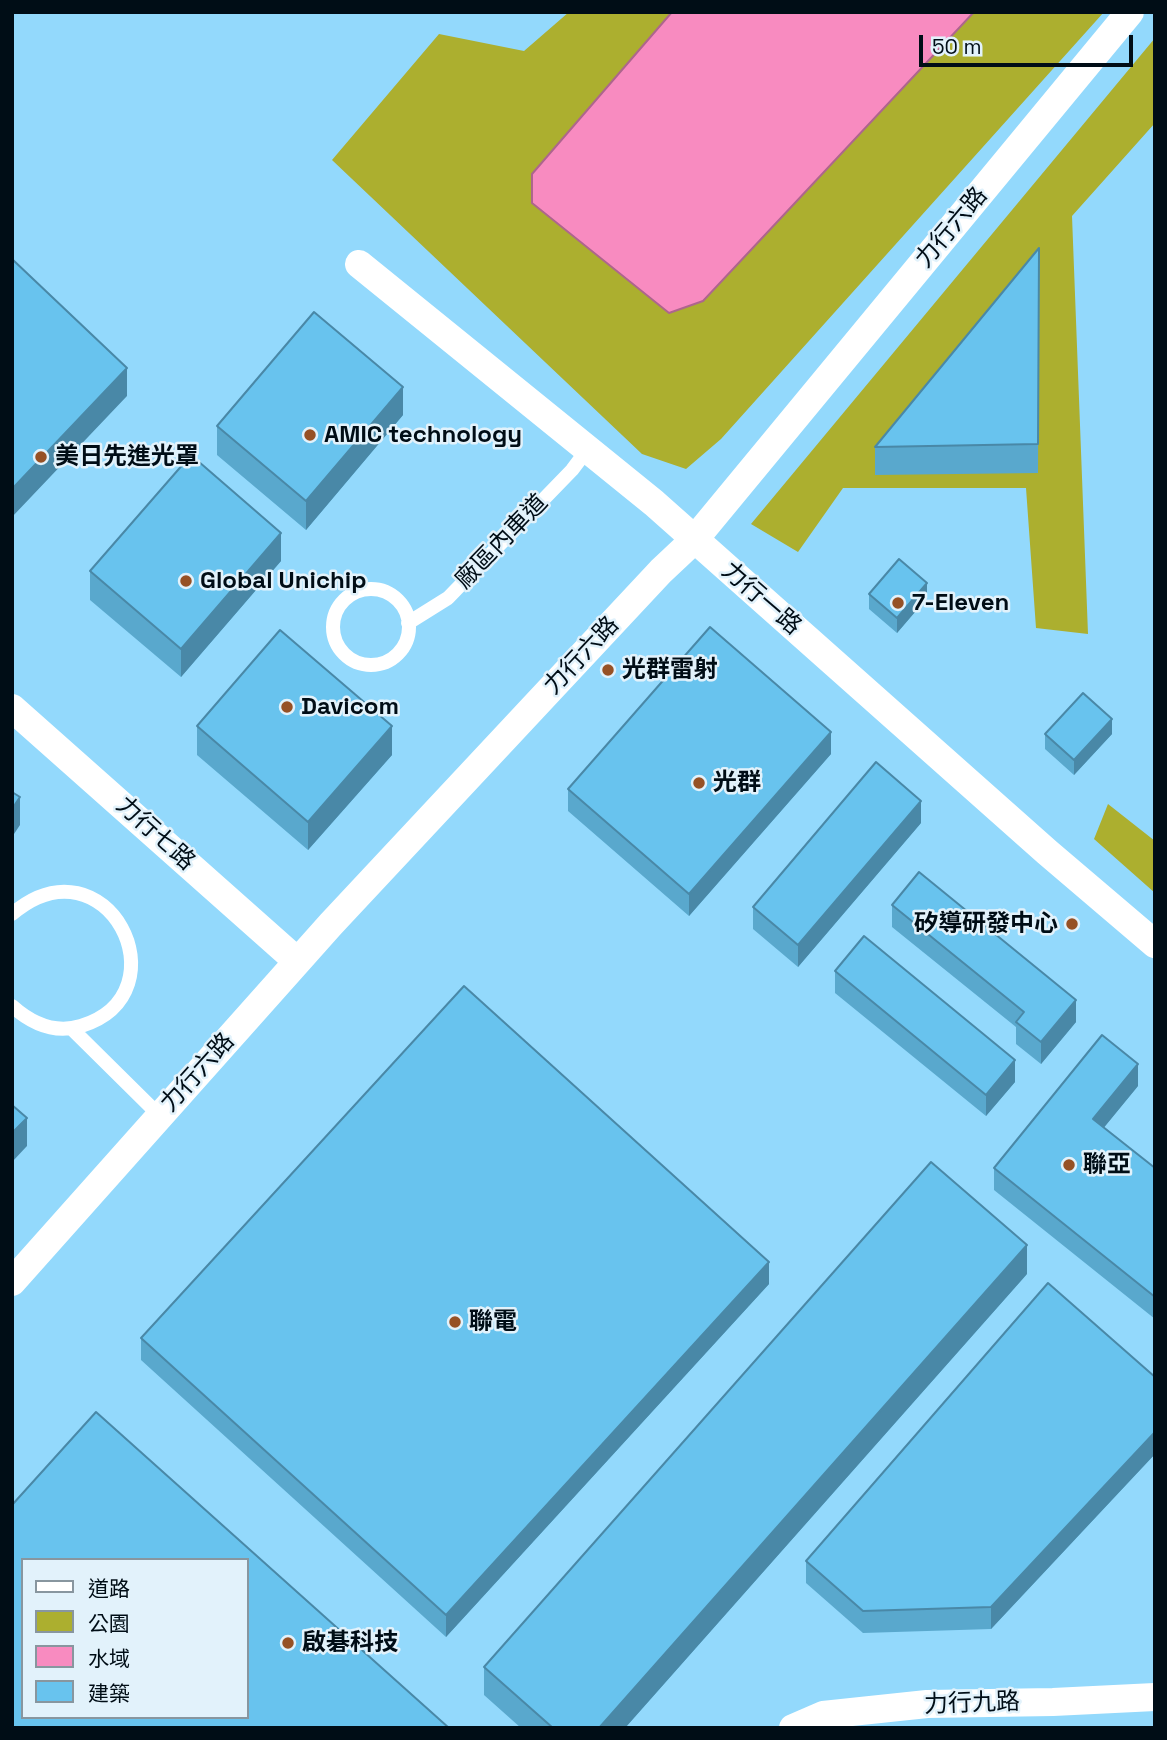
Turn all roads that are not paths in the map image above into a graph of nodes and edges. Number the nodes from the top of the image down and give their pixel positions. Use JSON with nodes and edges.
{"nodes":[{"id":1,"x":1130,"y":12,"type":"edge"},
{"id":2,"x":359,"y":264,"type":"dead end"},
{"id":3,"x":587,"y":450,"type":"junction"},
{"id":4,"x":694,"y":540,"type":"junction"},
{"id":5,"x":408,"y":623,"type":"junction"},
{"id":6,"x":12,"y":708,"type":"edge"},
{"id":7,"x":12,"y":914,"type":"edge"},
{"id":8,"x":1155,"y":944,"type":"edge"},
{"id":9,"x":297,"y":961,"type":"junction"},
{"id":10,"x":12,"y":1006,"type":"edge"},
{"id":11,"x":72,"y":1029,"type":"junction"},
{"id":12,"x":160,"y":1116,"type":"junction"},
{"id":13,"x":12,"y":1282,"type":"edge"},
{"id":14,"x":1155,"y":1697,"type":"edge"},
{"id":15,"x":793,"y":1728,"type":"edge"}],
"edges":[{"from":1,"to":4,"type":"street","name":"力行六路"},
{"from":2,"to":3,"type":"street","name":"力行一路"},
{"from":3,"to":4,"type":"street","name":"力行一路"},
{"from":3,"to":5,"type":"lane","name":"廠區內車道"},
{"from":4,"to":8,"type":"street","name":"力行一路"},
{"from":4,"to":9,"type":"street","name":"力行六路"},
{"from":5,"to":5,"type":"lane"},
{"from":6,"to":9,"type":"street","name":"力行七路"},
{"from":7,"to":11,"type":"lane"},
{"from":9,"to":12,"type":"street","name":"力行六路"},
{"from":10,"to":11,"type":"lane"},
{"from":11,"to":12,"type":"lane"},
{"from":12,"to":13,"type":"street","name":"力行六路"},
{"from":14,"to":15,"type":"street","name":"力行九路"}]}
